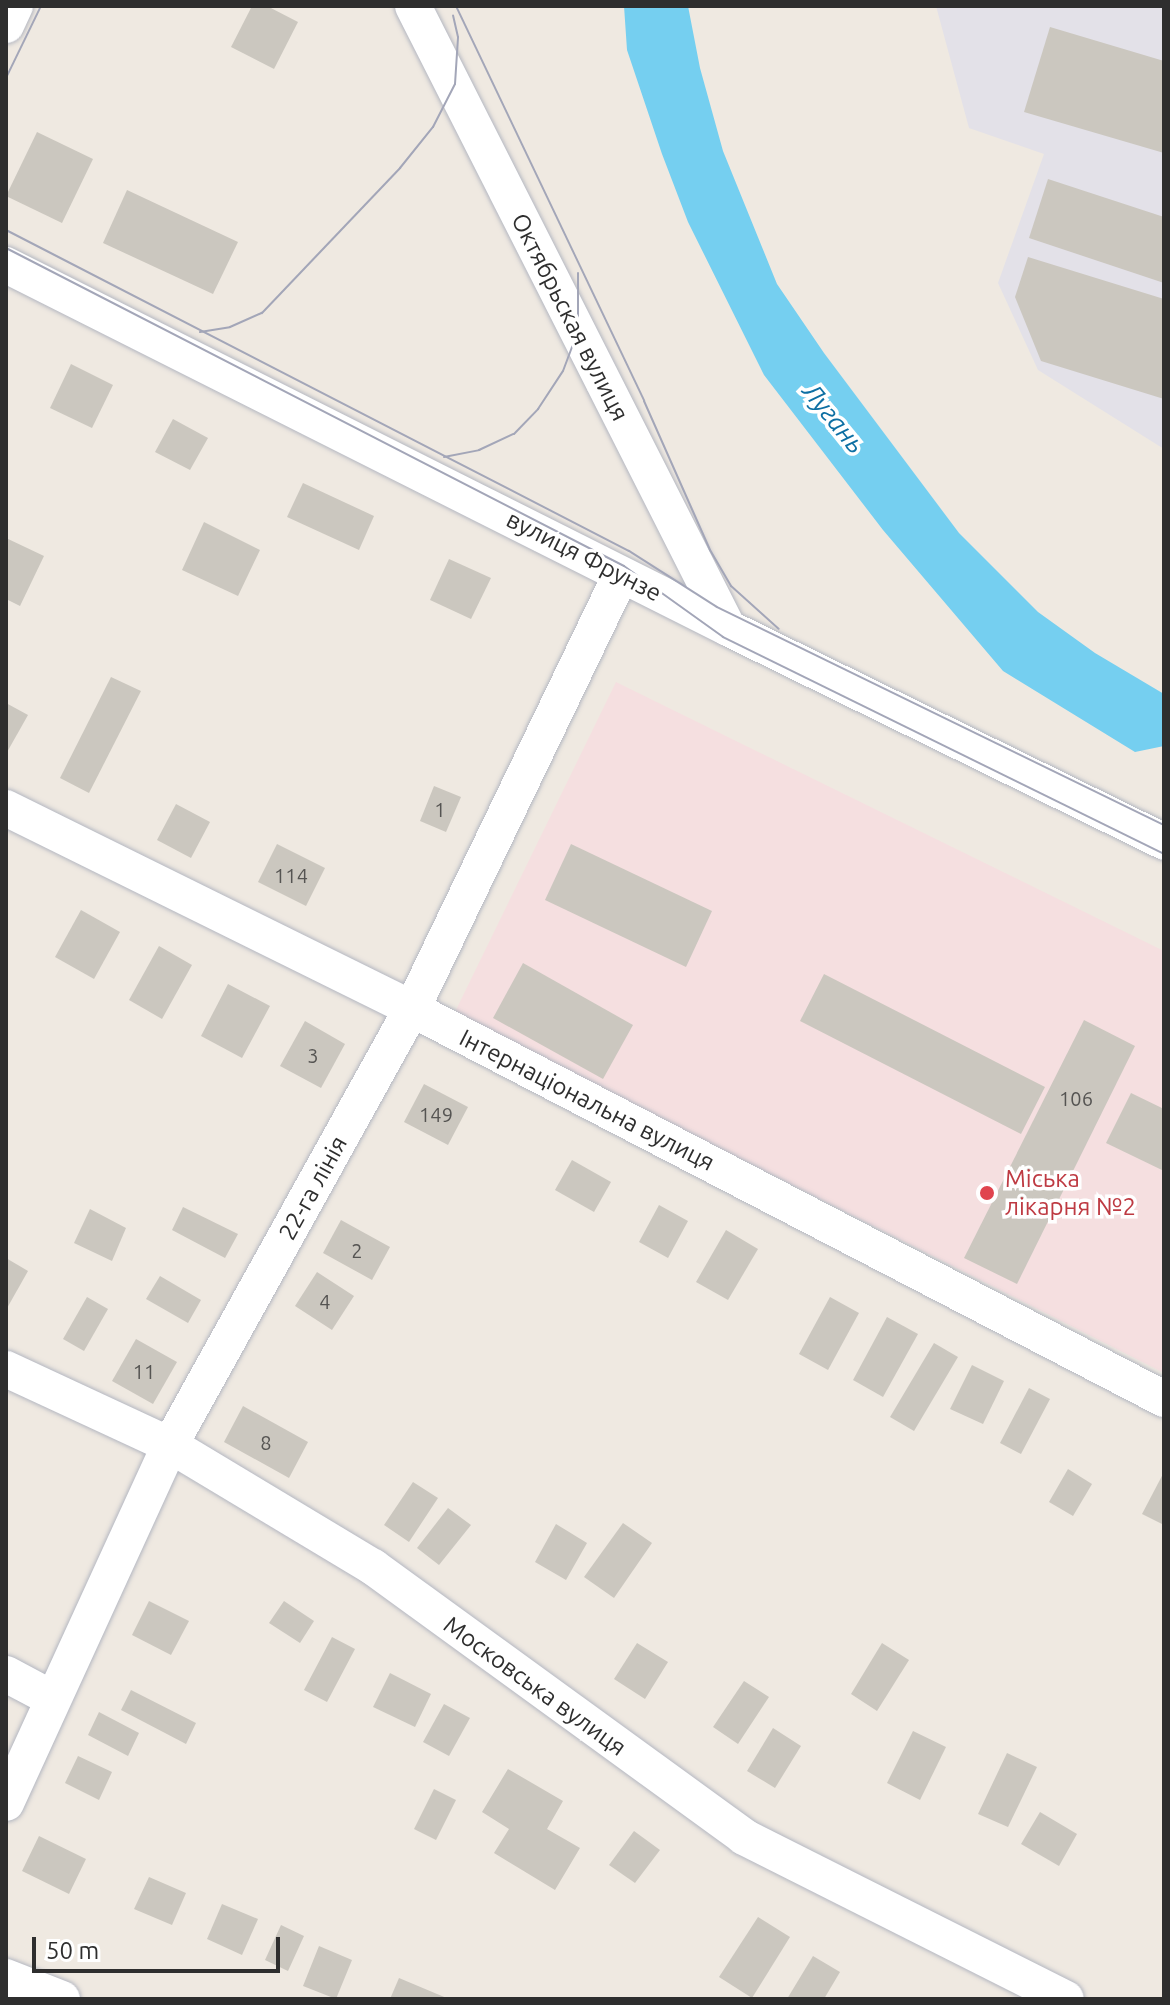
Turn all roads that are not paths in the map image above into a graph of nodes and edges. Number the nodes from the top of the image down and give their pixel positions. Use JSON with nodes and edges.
{"nodes":[{"id":1,"x":15,"y":6,"type":"edge"},
{"id":2,"x":413,"y":6,"type":"edge"},
{"id":3,"x":6,"y":25,"type":"edge"},
{"id":4,"x":6,"y":265,"type":"edge"},
{"id":5,"x":621,"y":575,"type":"junction"},
{"id":6,"x":728,"y":628,"type":"junction"},
{"id":7,"x":6,"y":808,"type":"edge"},
{"id":8,"x":1164,"y":842,"type":"edge"},
{"id":9,"x":412,"y":1009,"type":"junction"},
{"id":10,"x":6,"y":1369,"type":"edge"},
{"id":11,"x":1164,"y":1399,"type":"edge"},
{"id":12,"x":170,"y":1445,"type":"junction"},
{"id":13,"x":6,"y":1674,"type":"edge"},
{"id":14,"x":53,"y":1699,"type":"junction"},
{"id":15,"x":6,"y":1803,"type":"edge"},
{"id":16,"x":6,"y":1977,"type":"edge"},
{"id":17,"x":62,"y":1999,"type":"edge"},
{"id":18,"x":1066,"y":1999,"type":"edge"}],
"edges":[{"from":1,"to":3,"type":"street"},
{"from":2,"to":6,"type":"street","name":"Октябрьская вулиця"},
{"from":4,"to":5,"type":"street","name":"вулиця Фрунзе"},
{"from":5,"to":6,"type":"street","name":"вулиця Фрунзе"},
{"from":5,"to":9,"type":"street","name":"22-га лінія"},
{"from":6,"to":8,"type":"street","name":"вулиця Фрунзе"},
{"from":7,"to":9,"type":"street","name":"Інтернаціональна вулиця"},
{"from":9,"to":11,"type":"street","name":"Інтернаціональна вулиця"},
{"from":9,"to":12,"type":"street","name":"22-га лінія"},
{"from":10,"to":12,"type":"street","name":"Московська вулиця"},
{"from":12,"to":14,"type":"street","name":"22-га лінія"},
{"from":12,"to":18,"type":"street","name":"Московська вулиця"},
{"from":13,"to":14,"type":"street"},
{"from":14,"to":15,"type":"street","name":"22-га лінія"},
{"from":16,"to":17,"type":"street"}]}
